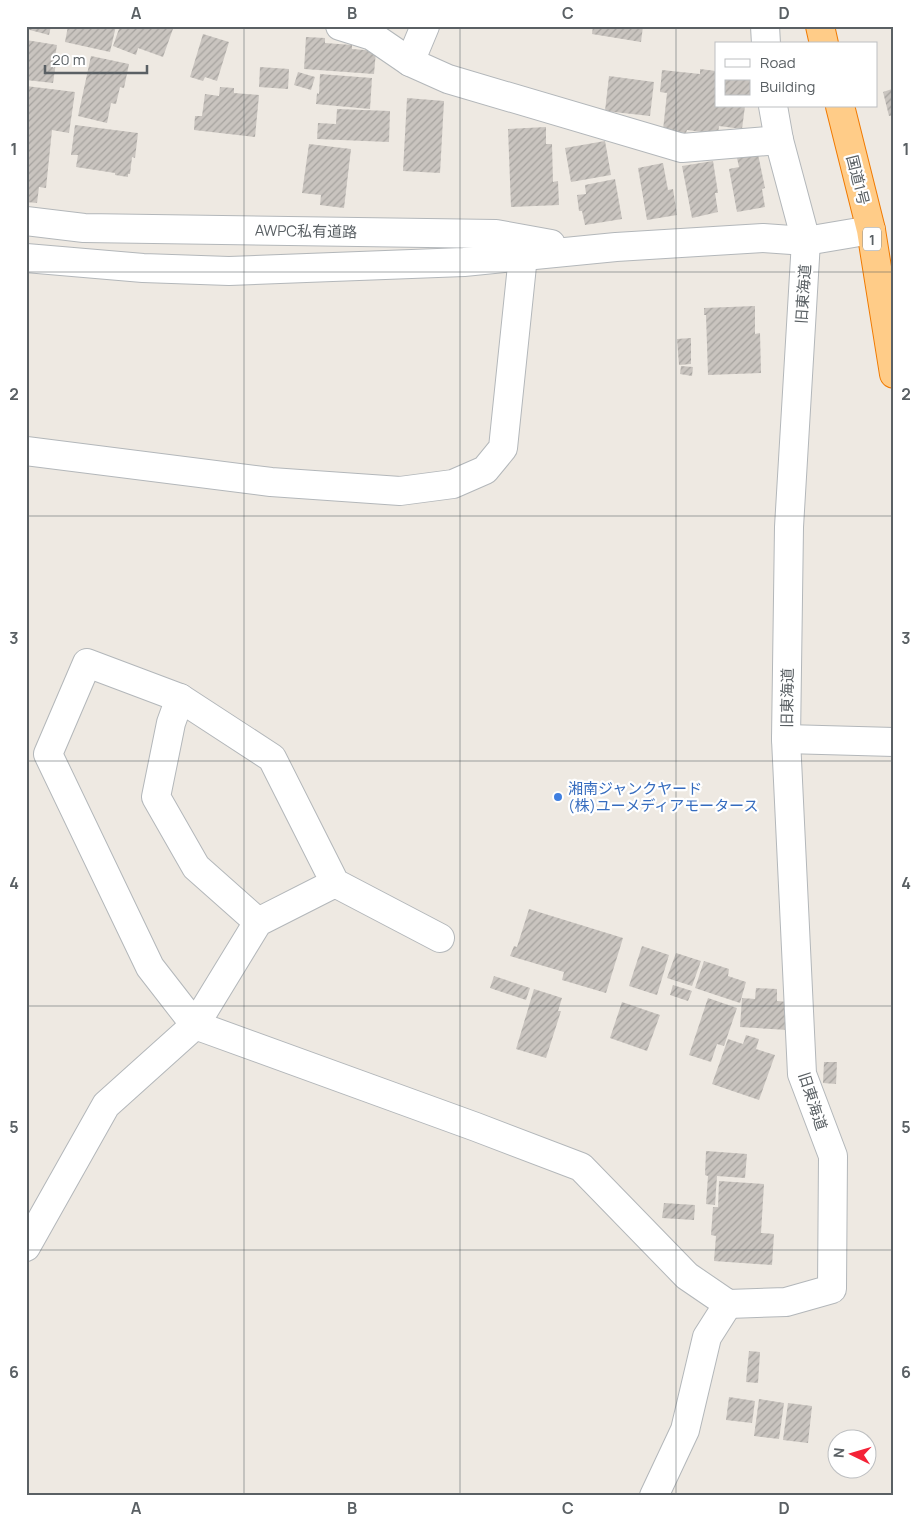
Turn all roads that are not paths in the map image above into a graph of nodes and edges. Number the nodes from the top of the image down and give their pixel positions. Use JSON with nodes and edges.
{"nodes":[{"id":1,"x":340,"y":26,"type":"edge"},
{"id":2,"x":424,"y":26,"type":"edge"},
{"id":3,"x":765,"y":26,"type":"edge"},
{"id":4,"x":820,"y":26,"type":"edge"},
{"id":5,"x":766,"y":42,"type":"edge"},
{"id":6,"x":824,"y":42,"type":"edge"},
{"id":7,"x":410,"y":62,"type":"junction"},
{"id":8,"x":773,"y":108,"type":"edge"},
{"id":9,"x":840,"y":108,"type":"edge"},
{"id":10,"x":778,"y":140,"type":"junction"},
{"id":11,"x":26,"y":221,"type":"edge"},
{"id":12,"x":871,"y":230,"type":"junction"},
{"id":13,"x":806,"y":241,"type":"junction"},
{"id":14,"x":585,"y":250,"type":"junction"},
{"id":15,"x":523,"y":256,"type":"junction"},
{"id":16,"x":26,"y":258,"type":"edge"},
{"id":17,"x":894,"y":374,"type":"edge"},
{"id":18,"x":26,"y":451,"type":"edge"},
{"id":19,"x":180,"y":698,"type":"junction"},
{"id":20,"x":786,"y":739,"type":"junction"},
{"id":21,"x":894,"y":742,"type":"edge"},
{"id":22,"x":335,"y":883,"type":"junction"},
{"id":23,"x":258,"y":922,"type":"junction"},
{"id":24,"x":440,"y":938,"type":"dead end"},
{"id":25,"x":195,"y":1025,"type":"junction"},
{"id":26,"x":26,"y":1247,"type":"edge"},
{"id":27,"x":728,"y":1304,"type":"junction"},
{"id":28,"x":654,"y":1496,"type":"edge"}],
"edges":[{"from":1,"to":7,"type":"street"},
{"from":2,"to":7,"type":"street"},
{"from":3,"to":5,"type":"street"},
{"from":4,"to":6,"type":"highway"},
{"from":7,"to":10,"type":"street"},
{"from":8,"to":10,"type":"street","name":"旧東海道"},
{"from":9,"to":12,"type":"highway","name":"国道1号","number":"1"},
{"from":10,"to":13,"type":"street","name":"旧東海道"},
{"from":11,"to":14,"type":"street","name":"AWPC私有道路"},
{"from":12,"to":13,"type":"street"},
{"from":12,"to":17,"type":"highway","name":"国道1号","number":"1"},
{"from":13,"to":14,"type":"street"},
{"from":13,"to":20,"type":"street","name":"旧東海道"},
{"from":14,"to":15,"type":"street"},
{"from":15,"to":16,"type":"street"},
{"from":15,"to":18,"type":"street"},
{"from":19,"to":22,"type":"street"},
{"from":19,"to":23,"type":"street"},
{"from":19,"to":25,"type":"street"},
{"from":20,"to":21,"type":"street"},
{"from":20,"to":27,"type":"street","name":"旧東海道"},
{"from":22,"to":23,"type":"street"},
{"from":22,"to":24,"type":"street"},
{"from":23,"to":25,"type":"street"},
{"from":25,"to":26,"type":"street"},
{"from":25,"to":27,"type":"street"},
{"from":27,"to":28,"type":"street"}]}
